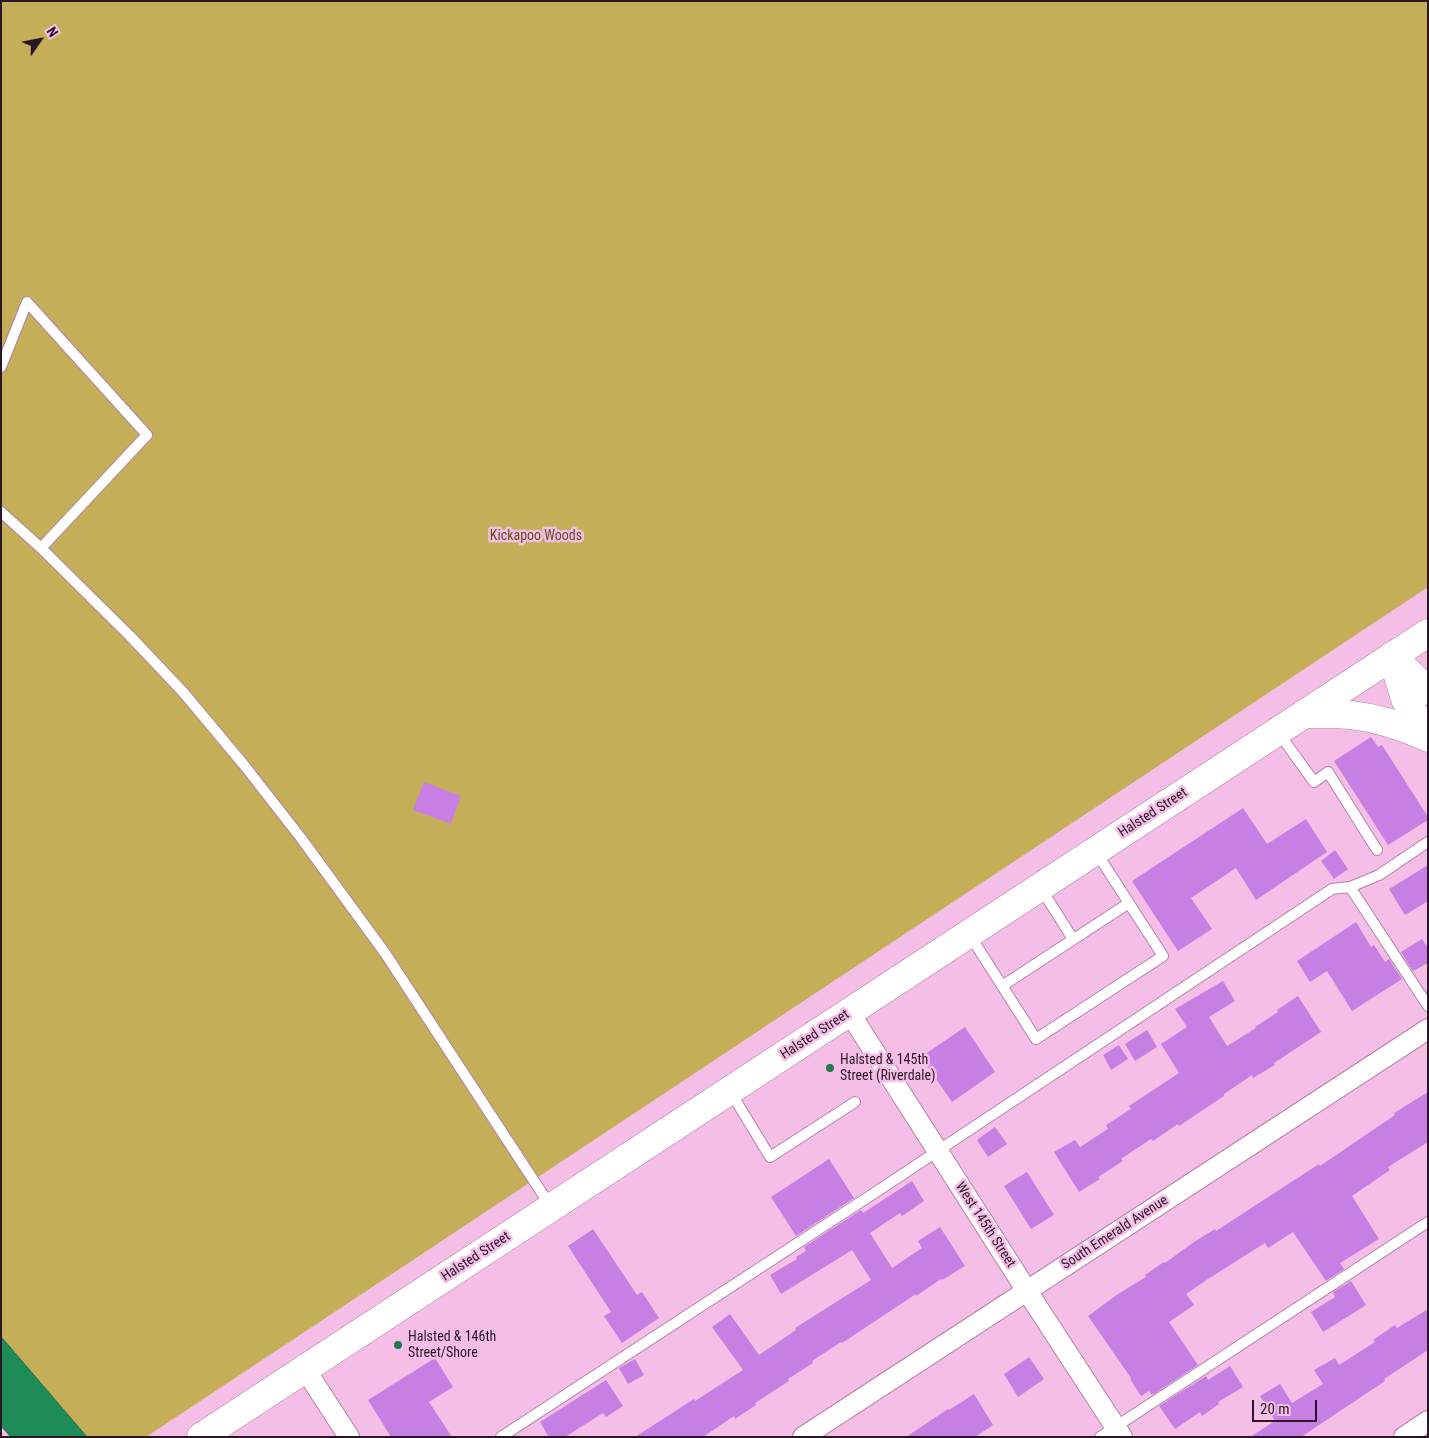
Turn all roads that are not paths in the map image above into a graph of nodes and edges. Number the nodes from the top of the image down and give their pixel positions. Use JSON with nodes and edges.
{"nodes":[{"id":1,"x":1,"y":367,"type":"edge"},
{"id":2,"x":1,"y":512,"type":"edge"},
{"id":3,"x":41,"y":548,"type":"junction"},
{"id":4,"x":1428,"y":633,"type":"edge"},
{"id":5,"x":1392,"y":656,"type":"junction"},
{"id":6,"x":1428,"y":691,"type":"edge"},
{"id":7,"x":1304,"y":714,"type":"junction"},
{"id":8,"x":1278,"y":731,"type":"junction"},
{"id":9,"x":1428,"y":737,"type":"edge"},
{"id":10,"x":1428,"y":842,"type":"edge"},
{"id":11,"x":1376,"y":850,"type":"dead end"},
{"id":12,"x":1096,"y":851,"type":"junction"},
{"id":13,"x":1350,"y":886,"type":"junction"},
{"id":14,"x":1040,"y":887,"type":"junction"},
{"id":15,"x":1129,"y":903,"type":"junction"},
{"id":16,"x":969,"y":934,"type":"junction"},
{"id":17,"x":1073,"y":939,"type":"junction"},
{"id":18,"x":1002,"y":986,"type":"junction"},
{"id":19,"x":1428,"y":1006,"type":"edge"},
{"id":20,"x":849,"y":1012,"type":"junction"},
{"id":21,"x":1425,"y":1035,"type":"edge"},
{"id":22,"x":730,"y":1090,"type":"junction"},
{"id":23,"x":855,"y":1102,"type":"dead end"},
{"id":24,"x":938,"y":1151,"type":"junction"},
{"id":25,"x":551,"y":1208,"type":"junction"},
{"id":26,"x":1428,"y":1222,"type":"edge"},
{"id":27,"x":1027,"y":1291,"type":"junction"},
{"id":28,"x":305,"y":1369,"type":"junction"},
{"id":29,"x":1428,"y":1421,"type":"edge"},
{"id":30,"x":1112,"y":1433,"type":"edge"},
{"id":31,"x":201,"y":1437,"type":"edge"},
{"id":32,"x":349,"y":1437,"type":"edge"},
{"id":33,"x":501,"y":1437,"type":"edge"},
{"id":34,"x":803,"y":1437,"type":"edge"},
{"id":35,"x":1404,"y":1437,"type":"edge"}],
"edges":[{"from":1,"to":3,"type":"lane"},
{"from":2,"to":3,"type":"lane"},
{"from":3,"to":25,"type":"lane"},
{"from":4,"to":5,"type":"main road","name":"Halsted Street"},
{"from":5,"to":6,"type":"main road"},
{"from":5,"to":7,"type":"main road","name":"Halsted Street"},
{"from":5,"to":9,"type":"main road"},
{"from":7,"to":8,"type":"main road","name":"Halsted Street"},
{"from":7,"to":9,"type":"main road"},
{"from":8,"to":11,"type":"lane"},
{"from":8,"to":12,"type":"main road","name":"Halsted Street"},
{"from":10,"to":13,"type":"lane"},
{"from":12,"to":14,"type":"main road","name":"Halsted Street"},
{"from":12,"to":15,"type":"lane"},
{"from":13,"to":19,"type":"lane"},
{"from":13,"to":24,"type":"lane"},
{"from":14,"to":16,"type":"main road","name":"Halsted Street"},
{"from":14,"to":17,"type":"lane"},
{"from":15,"to":17,"type":"lane"},
{"from":15,"to":18,"type":"lane"},
{"from":16,"to":18,"type":"lane"},
{"from":16,"to":20,"type":"main road","name":"Halsted Street"},
{"from":17,"to":18,"type":"lane"},
{"from":20,"to":22,"type":"main road","name":"Halsted Street"},
{"from":20,"to":24,"type":"street","name":"West 145th Street"},
{"from":21,"to":27,"type":"street","name":"South Emerald Avenue"},
{"from":22,"to":23,"type":"lane"},
{"from":22,"to":25,"type":"main road","name":"Halsted Street"},
{"from":24,"to":27,"type":"street","name":"West 145th Street"},
{"from":24,"to":33,"type":"lane"},
{"from":25,"to":28,"type":"main road","name":"Halsted Street"},
{"from":26,"to":30,"type":"lane"},
{"from":27,"to":30,"type":"street","name":"West 145th Street"},
{"from":27,"to":34,"type":"street","name":"South Emerald Avenue"},
{"from":28,"to":31,"type":"main road","name":"Halsted Street"},
{"from":28,"to":32,"type":"street"},
{"from":29,"to":35,"type":"street"}]}
